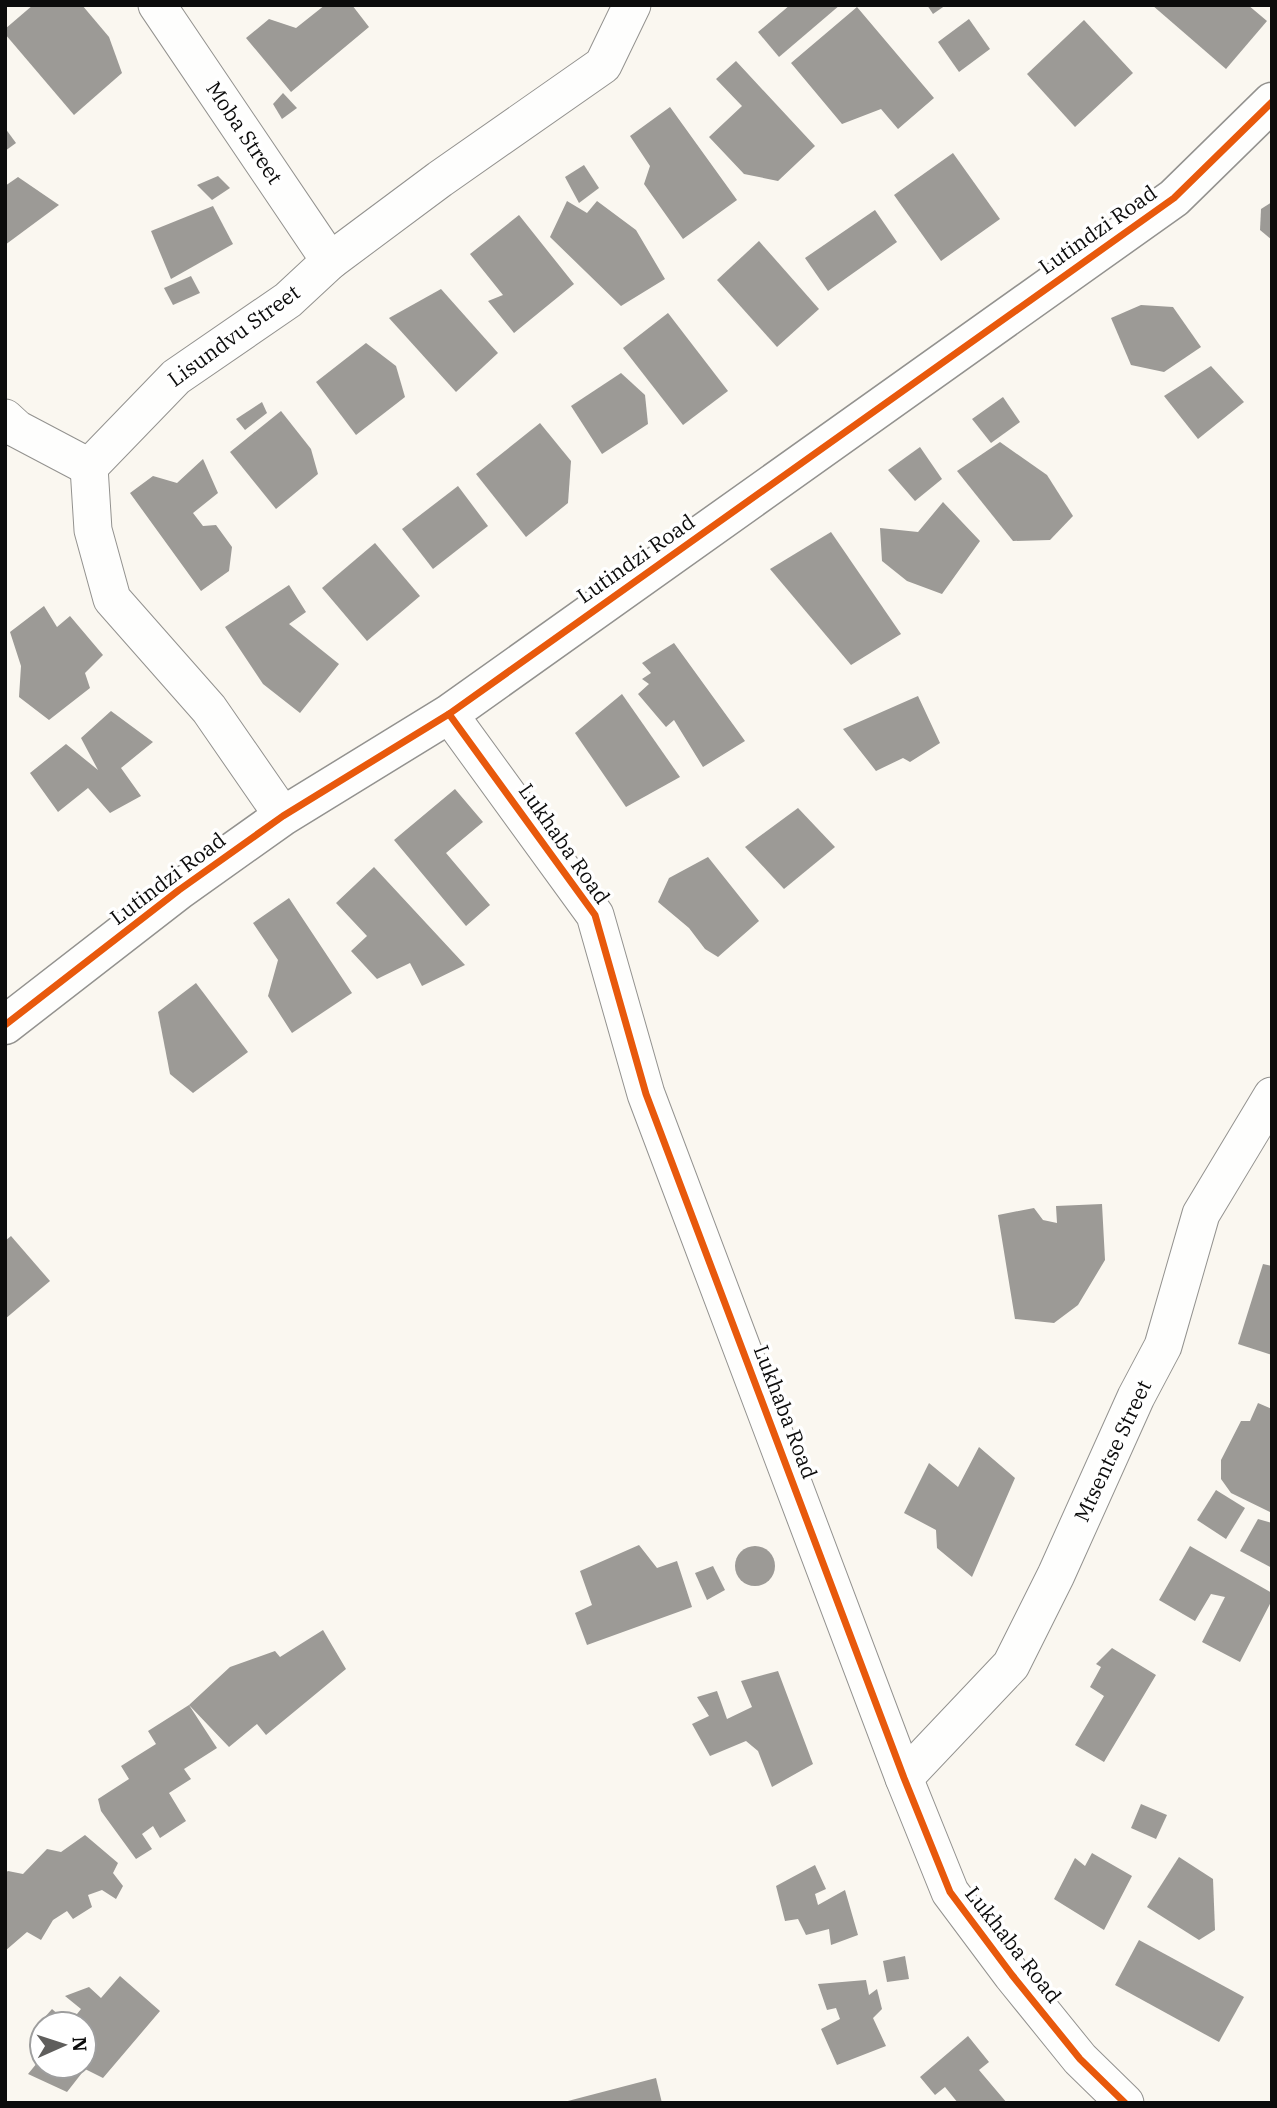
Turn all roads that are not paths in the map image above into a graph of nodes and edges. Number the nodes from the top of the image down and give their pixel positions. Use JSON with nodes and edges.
{"nodes":[{"id":1,"x":157,"y":5,"type":"edge"},
{"id":2,"x":632,"y":5,"type":"edge"},
{"id":3,"x":1272,"y":102,"type":"edge"},
{"id":4,"x":330,"y":261,"type":"junction"},
{"id":5,"x":5,"y":418,"type":"edge"},
{"id":6,"x":89,"y":467,"type":"junction"},
{"id":7,"x":449,"y":714,"type":"junction"},
{"id":8,"x":283,"y":816,"type":"junction"},
{"id":9,"x":5,"y":1025,"type":"edge"},
{"id":10,"x":1272,"y":1096,"type":"edge"},
{"id":11,"x":904,"y":1778,"type":"junction"},
{"id":12,"x":1125,"y":2103,"type":"edge"}],
"edges":[{"from":1,"to":4,"type":"street","name":"Moba Street"},
{"from":2,"to":4,"type":"street","name":"Lisundvu Street"},
{"from":3,"to":7,"type":"street","name":"Lutindzi Road"},
{"from":4,"to":6,"type":"street","name":"Lisundvu Street"},
{"from":5,"to":6,"type":"street"},
{"from":6,"to":8,"type":"street"},
{"from":7,"to":8,"type":"street","name":"Lutindzi Road"},
{"from":7,"to":11,"type":"street","name":"Lukhaba Road"},
{"from":8,"to":9,"type":"street","name":"Lutindzi Road"},
{"from":10,"to":11,"type":"street","name":"Mtsentse Street"},
{"from":11,"to":12,"type":"street","name":"Lukhaba Road"}]}
